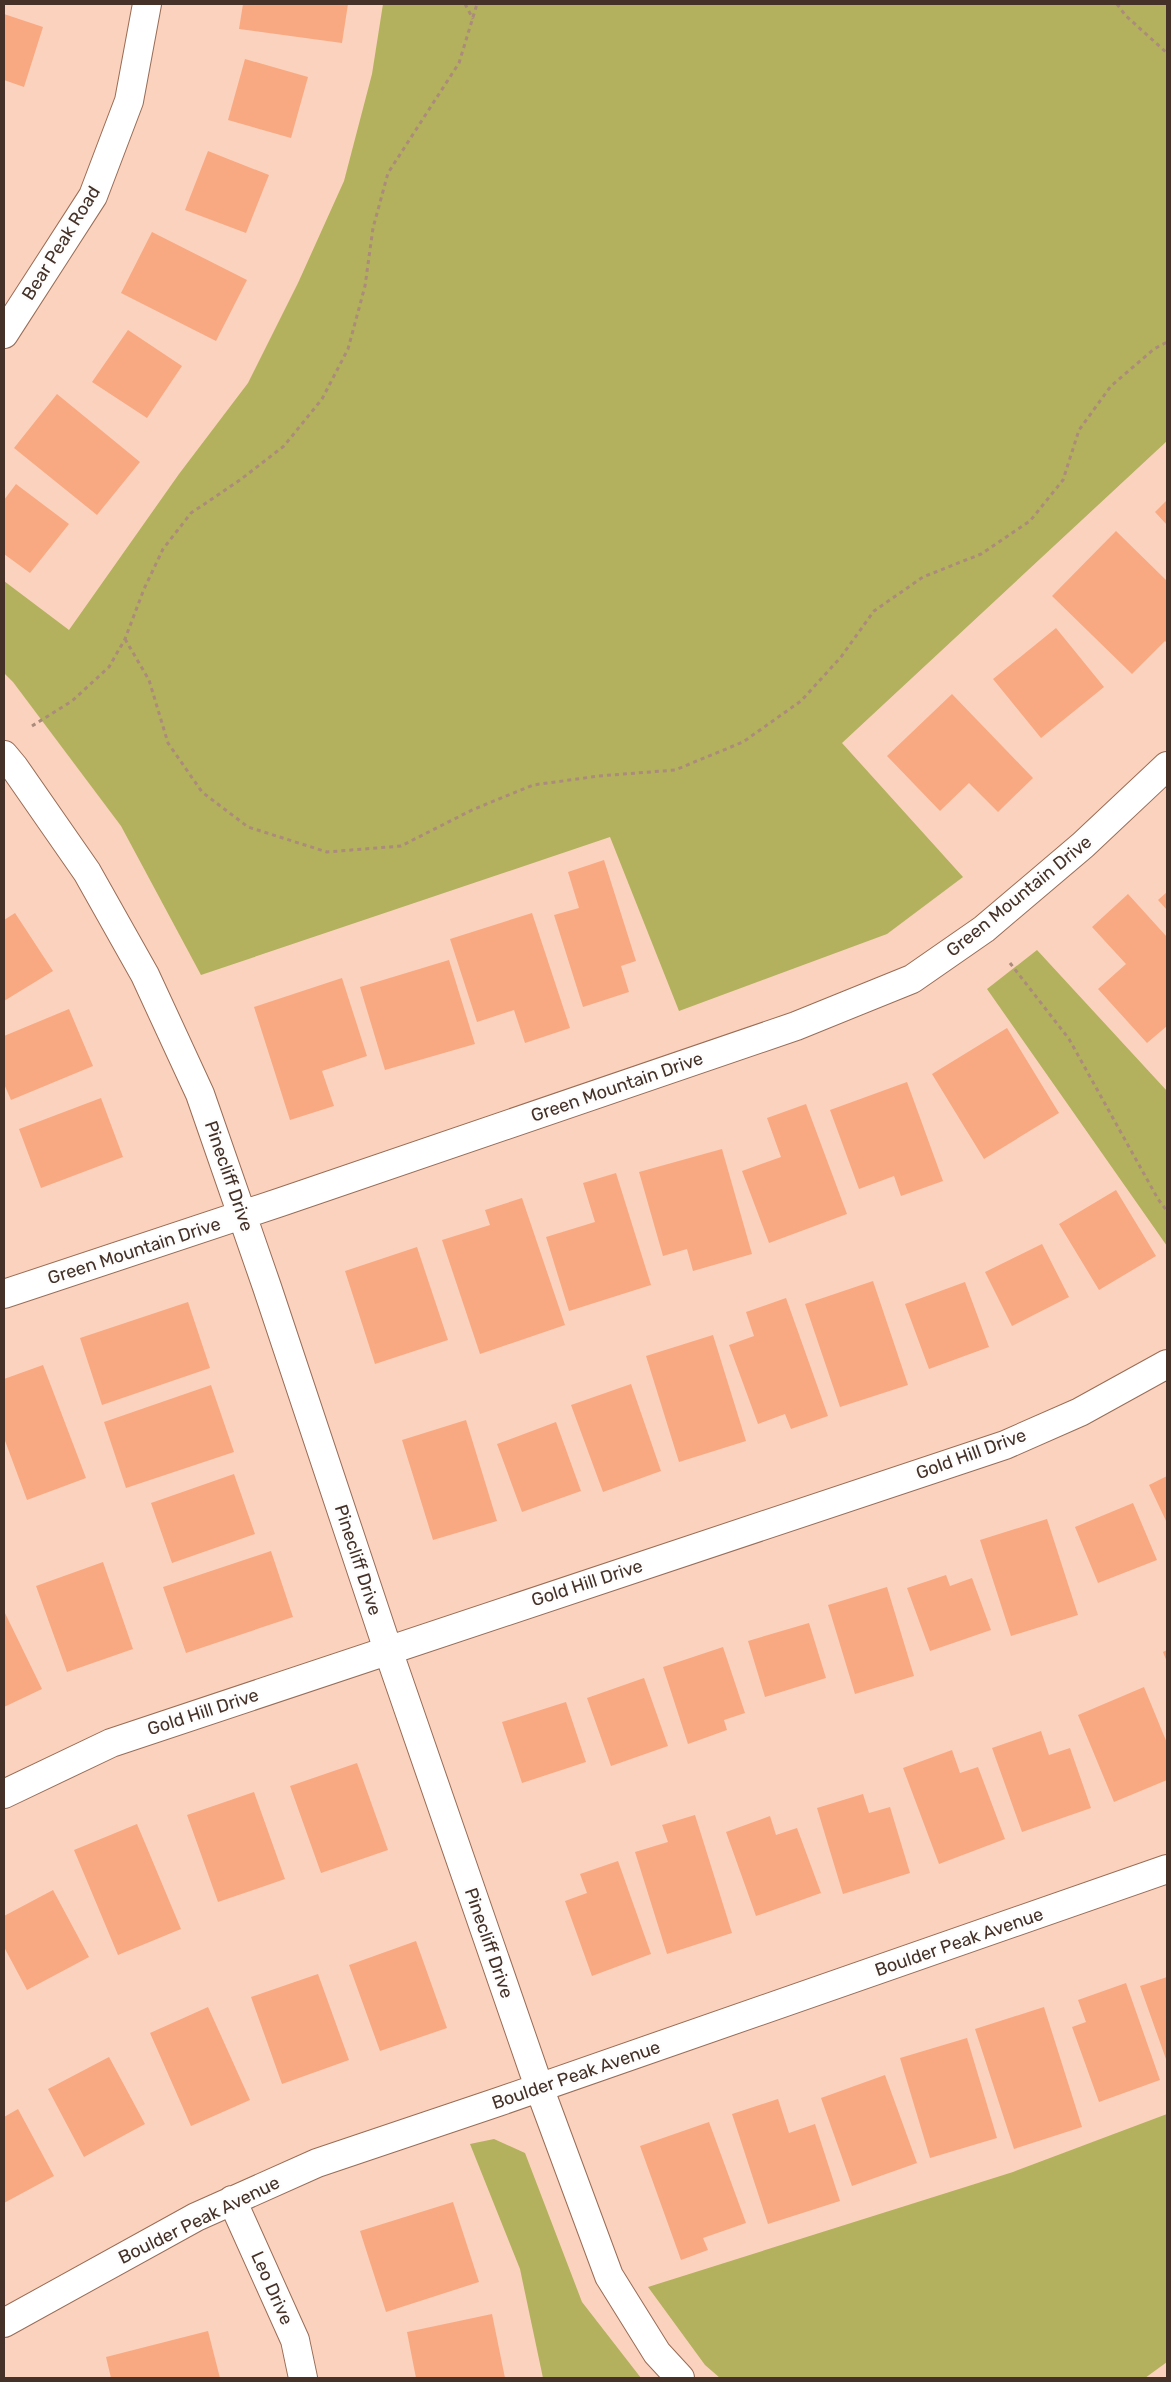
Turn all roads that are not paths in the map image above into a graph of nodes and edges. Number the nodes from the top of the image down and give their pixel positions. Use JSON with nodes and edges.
{"nodes":[{"id":1,"x":147,"y":4,"type":"edge"},
{"id":2,"x":4,"y":334,"type":"edge"},
{"id":3,"x":4,"y":755,"type":"edge"},
{"id":4,"x":1167,"y":766,"type":"edge"},
{"id":5,"x":243,"y":1215,"type":"junction"},
{"id":6,"x":4,"y":1294,"type":"edge"},
{"id":7,"x":1167,"y":1364,"type":"edge"},
{"id":8,"x":388,"y":1650,"type":"junction"},
{"id":9,"x":4,"y":1794,"type":"edge"},
{"id":10,"x":1167,"y":1869,"type":"edge"},
{"id":11,"x":539,"y":2087,"type":"junction"},
{"id":12,"x":232,"y":2200,"type":"junction"},
{"id":13,"x":4,"y":2323,"type":"edge"},
{"id":14,"x":303,"y":2378,"type":"edge"},
{"id":15,"x":680,"y":2378,"type":"edge"}],
"edges":[{"from":1,"to":2,"type":"street","name":"Bear Peak Road"},
{"from":3,"to":5,"type":"street","name":"Pinecliff Drive"},
{"from":4,"to":5,"type":"street","name":"Green Mountain Drive"},
{"from":5,"to":6,"type":"street","name":"Green Mountain Drive"},
{"from":5,"to":8,"type":"street","name":"Pinecliff Drive"},
{"from":7,"to":8,"type":"street","name":"Gold Hill Drive"},
{"from":8,"to":9,"type":"street","name":"Gold Hill Drive"},
{"from":8,"to":11,"type":"street","name":"Pinecliff Drive"},
{"from":10,"to":11,"type":"street","name":"Boulder Peak Avenue"},
{"from":11,"to":12,"type":"street","name":"Boulder Peak Avenue"},
{"from":11,"to":15,"type":"street","name":"Pinecliff Drive"},
{"from":12,"to":13,"type":"street","name":"Boulder Peak Avenue"},
{"from":12,"to":14,"type":"street","name":"Leo Drive"}]}
